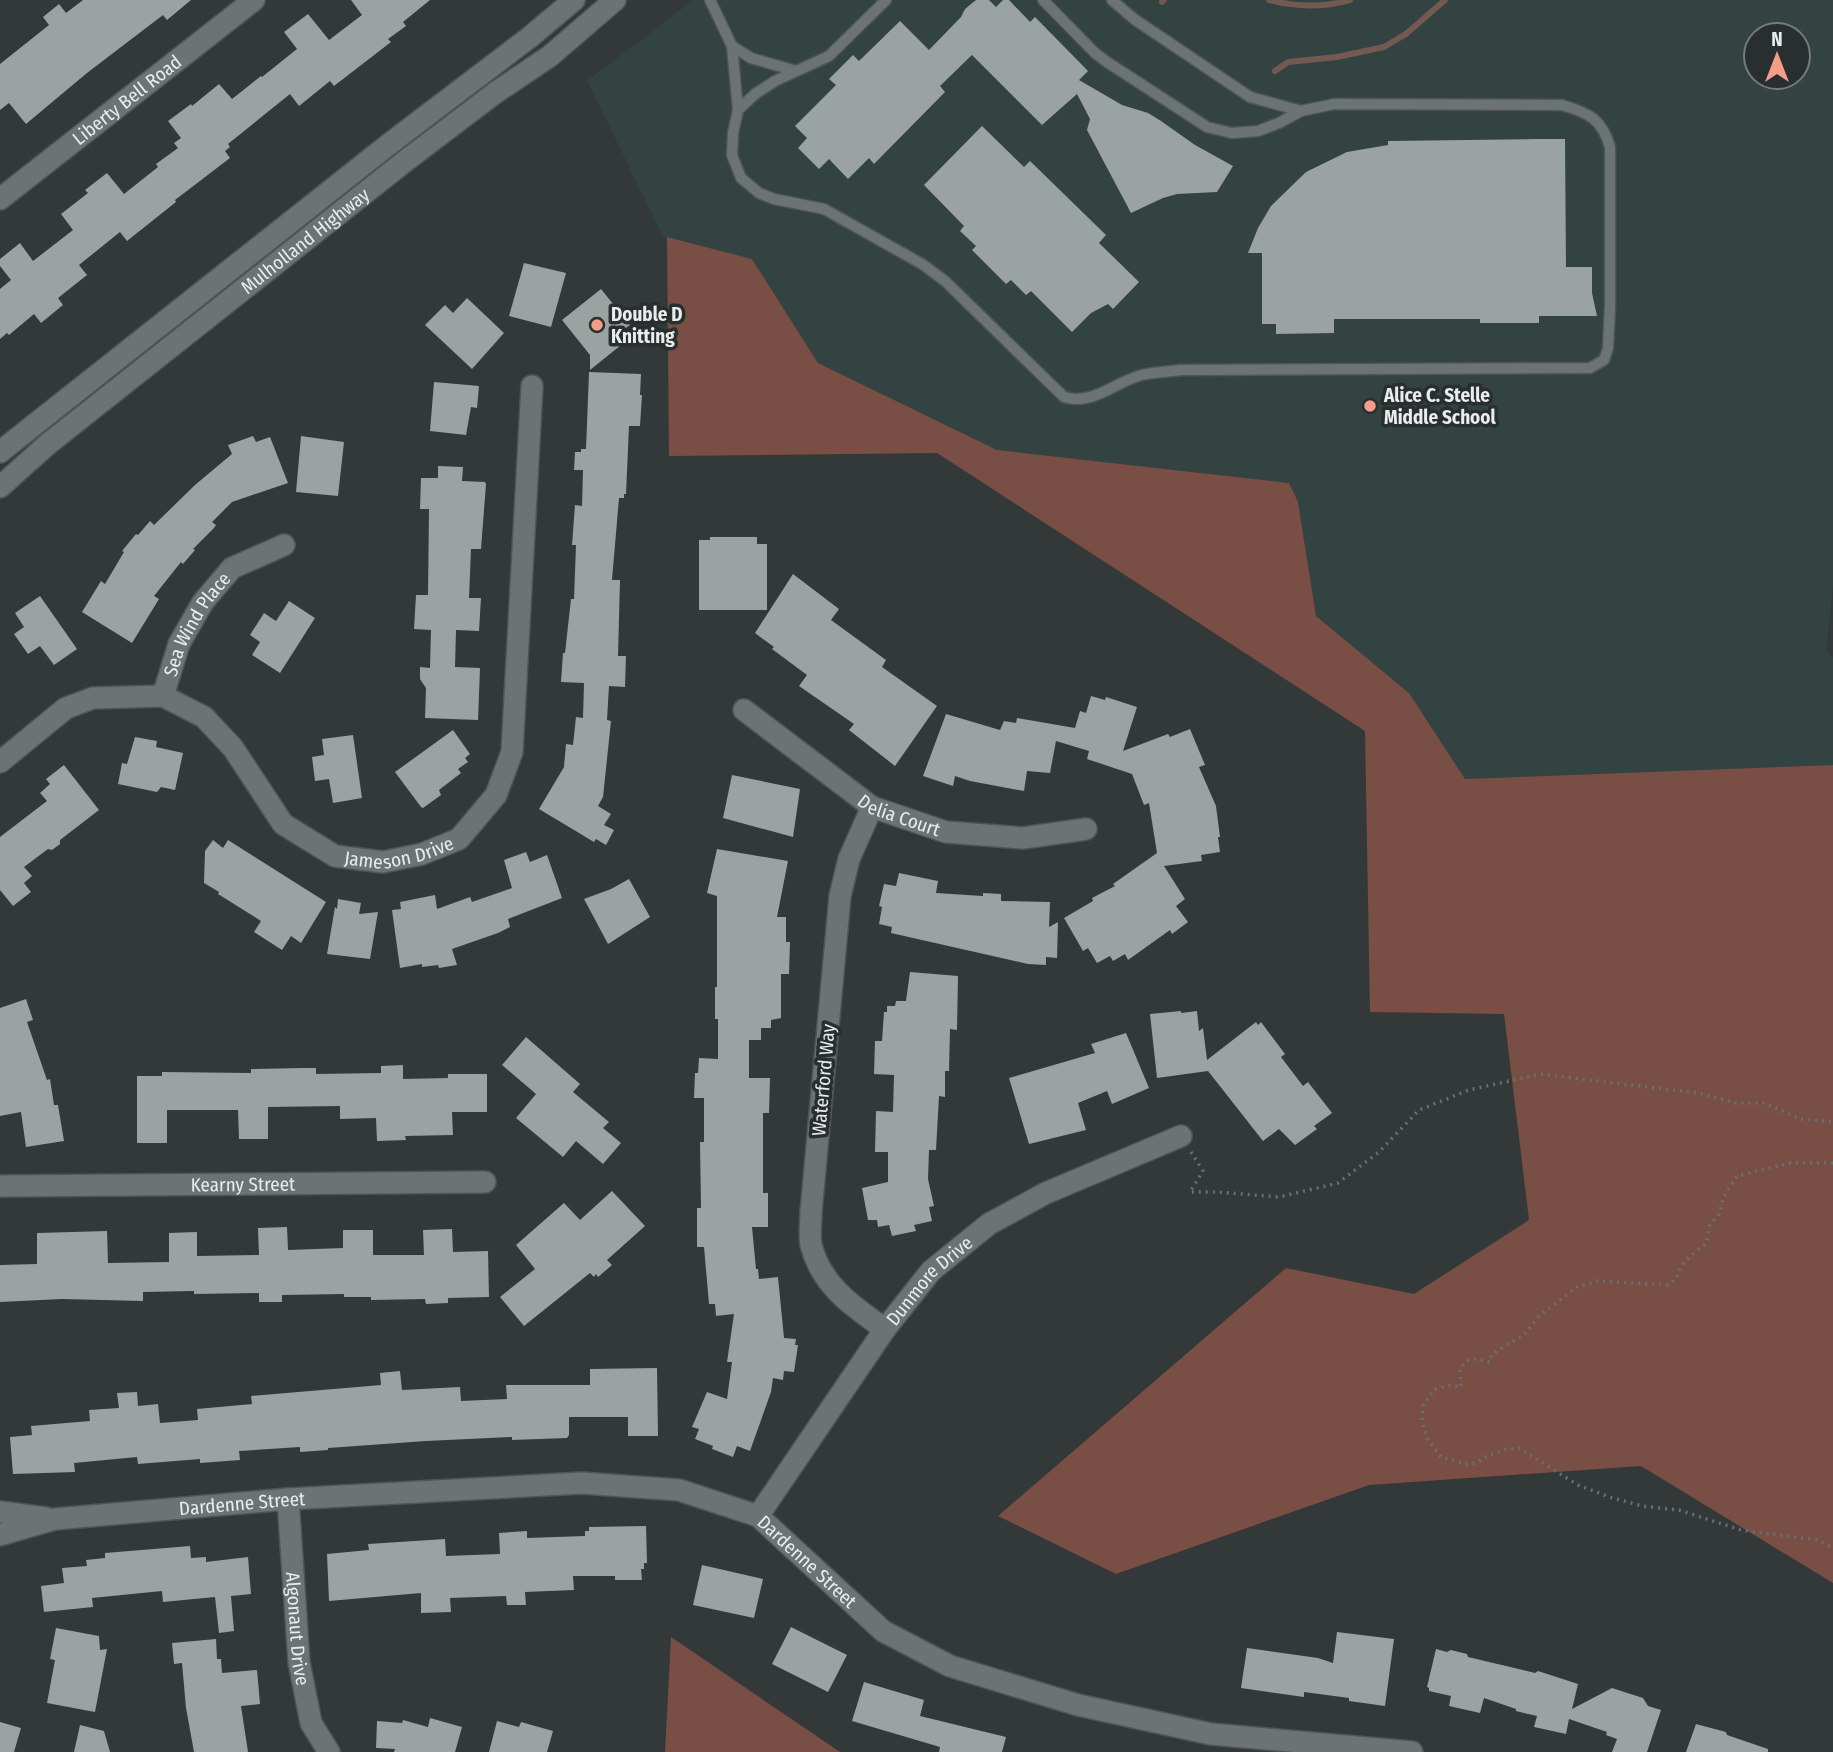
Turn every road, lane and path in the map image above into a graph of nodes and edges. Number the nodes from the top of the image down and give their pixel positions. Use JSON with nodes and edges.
{"nodes":[{"id":1,"x":254,"y":0,"type":"edge"},
{"id":2,"x":574,"y":0,"type":"edge"},
{"id":3,"x":615,"y":0,"type":"edge"},
{"id":4,"x":710,"y":0,"type":"edge"},
{"id":5,"x":886,"y":0,"type":"edge"},
{"id":6,"x":1043,"y":0,"type":"edge"},
{"id":7,"x":1112,"y":0,"type":"edge"},
{"id":8,"x":732,"y":46,"type":"junction"},
{"id":9,"x":796,"y":71,"type":"junction"},
{"id":10,"x":738,"y":110,"type":"junction"},
{"id":11,"x":1301,"y":111,"type":"junction"},
{"id":12,"x":0,"y":199,"type":"edge"},
{"id":13,"x":532,"y":386,"type":"dead end"},
{"id":14,"x":0,"y":452,"type":"edge"},
{"id":15,"x":0,"y":486,"type":"edge"},
{"id":16,"x":284,"y":545,"type":"dead end"},
{"id":17,"x":163,"y":696,"type":"junction"},
{"id":18,"x":744,"y":710,"type":"dead end"},
{"id":19,"x":0,"y":762,"type":"edge"},
{"id":20,"x":872,"y":807,"type":"junction"},
{"id":21,"x":1086,"y":829,"type":"dead end"},
{"id":22,"x":1833,"y":1122,"type":"edge"},
{"id":23,"x":1181,"y":1136,"type":"joint"},
{"id":24,"x":1833,"y":1163,"type":"edge"},
{"id":25,"x":485,"y":1182,"type":"dead end"},
{"id":26,"x":0,"y":1186,"type":"edge"},
{"id":27,"x":885,"y":1329,"type":"junction"},
{"id":28,"x":288,"y":1499,"type":"junction"},
{"id":29,"x":0,"y":1512,"type":"edge"},
{"id":30,"x":758,"y":1516,"type":"junction"},
{"id":31,"x":55,"y":1519,"type":"junction"},
{"id":32,"x":0,"y":1535,"type":"edge"},
{"id":33,"x":1833,"y":1548,"type":"edge"},
{"id":34,"x":329,"y":1752,"type":"edge"},
{"id":35,"x":1412,"y":1752,"type":"edge"}],
"edges":[{"from":1,"to":12,"type":"street","name":"Liberty Bell Road"},
{"from":2,"to":14,"type":"street","name":"Mulholland Highway"},
{"from":3,"to":15,"type":"street","name":"Mulholland Highway"},
{"from":4,"to":8,"type":"lane"},
{"from":5,"to":9,"type":"lane"},
{"from":6,"to":11,"type":"lane"},
{"from":7,"to":11,"type":"lane"},
{"from":8,"to":9,"type":"lane"},
{"from":8,"to":10,"type":"lane"},
{"from":9,"to":10,"type":"lane"},
{"from":10,"to":11,"type":"lane"},
{"from":13,"to":17,"type":"street","name":"Jameson Drive"},
{"from":16,"to":17,"type":"street","name":"Sea Wind Place"},
{"from":17,"to":19,"type":"street","name":"Jameson Drive"},
{"from":18,"to":20,"type":"street","name":"Delia Court"},
{"from":20,"to":21,"type":"street","name":"Delia Court"},
{"from":20,"to":27,"type":"street","name":"Waterford Way"},
{"from":22,"to":23,"type":"path"},
{"from":23,"to":27,"type":"street","name":"Dunmore Drive"},
{"from":24,"to":33,"type":"path"},
{"from":25,"to":26,"type":"street","name":"Kearny Street"},
{"from":27,"to":30,"type":"street","name":"Dunmore Drive"},
{"from":28,"to":30,"type":"street","name":"Dardenne Street"},
{"from":28,"to":31,"type":"street","name":"Dardenne Street"},
{"from":28,"to":34,"type":"street","name":"Algonaut Drive"},
{"from":29,"to":31,"type":"street","name":"Dardenne Street"},
{"from":30,"to":35,"type":"street","name":"Dardenne Street"},
{"from":31,"to":32,"type":"street","name":"Dardenne Street"}]}
